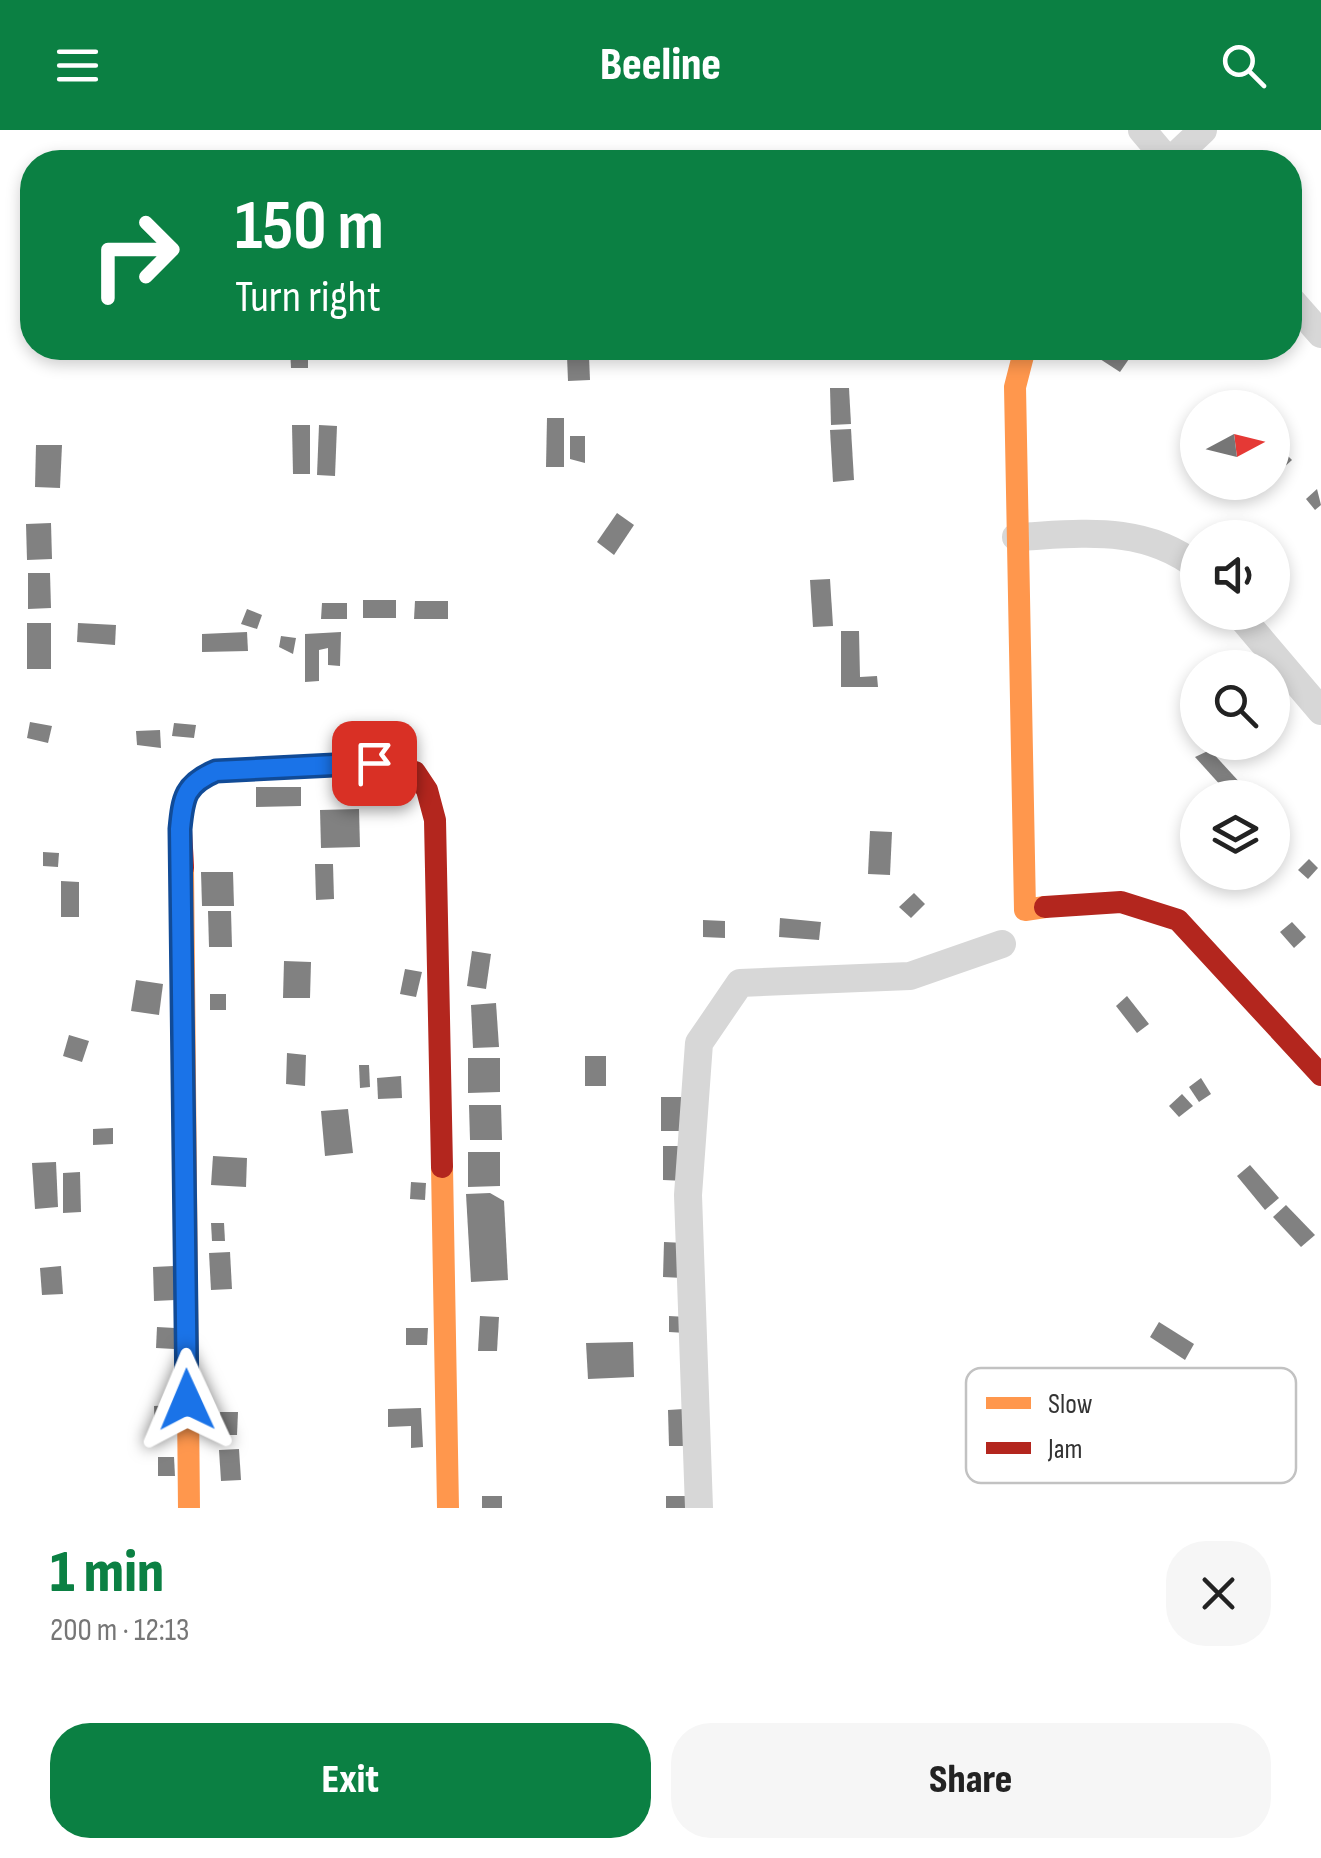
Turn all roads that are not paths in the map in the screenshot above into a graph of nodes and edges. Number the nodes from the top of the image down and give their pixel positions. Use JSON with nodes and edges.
{"nodes":[{"id":1,"x":1142,"y":130,"type":"edge"},
{"id":2,"x":1203,"y":130,"type":"edge"},
{"id":3,"x":1159,"y":150,"type":"edge"},
{"id":4,"x":1182,"y":150,"type":"edge"},
{"id":5,"x":1302,"y":313,"type":"edge"},
{"id":6,"x":1321,"y":334,"type":"edge"},
{"id":7,"x":1021,"y":360,"type":"edge"},
{"id":8,"x":1016,"y":538,"type":"junction"},
{"id":9,"x":1180,"y":556,"type":"edge"},
{"id":10,"x":1252,"y":630,"type":"edge"},
{"id":11,"x":1321,"y":711,"type":"edge"},
{"id":12,"x":1002,"y":944,"type":"dead end"},
{"id":13,"x":1321,"y":1076,"type":"edge"},
{"id":14,"x":189,"y":1508,"type":"edge"},
{"id":15,"x":448,"y":1508,"type":"edge"},
{"id":16,"x":699,"y":1508,"type":"edge"}],
"edges":[{"from":1,"to":3,"type":"street"},
{"from":2,"to":4,"type":"street"},
{"from":5,"to":6,"type":"street"},
{"from":7,"to":8,"type":"street"},
{"from":8,"to":9,"type":"street"},
{"from":8,"to":13,"type":"street"},
{"from":10,"to":11,"type":"street"},
{"from":12,"to":16,"type":"street"},
{"from":14,"to":15,"type":"street"}]}
